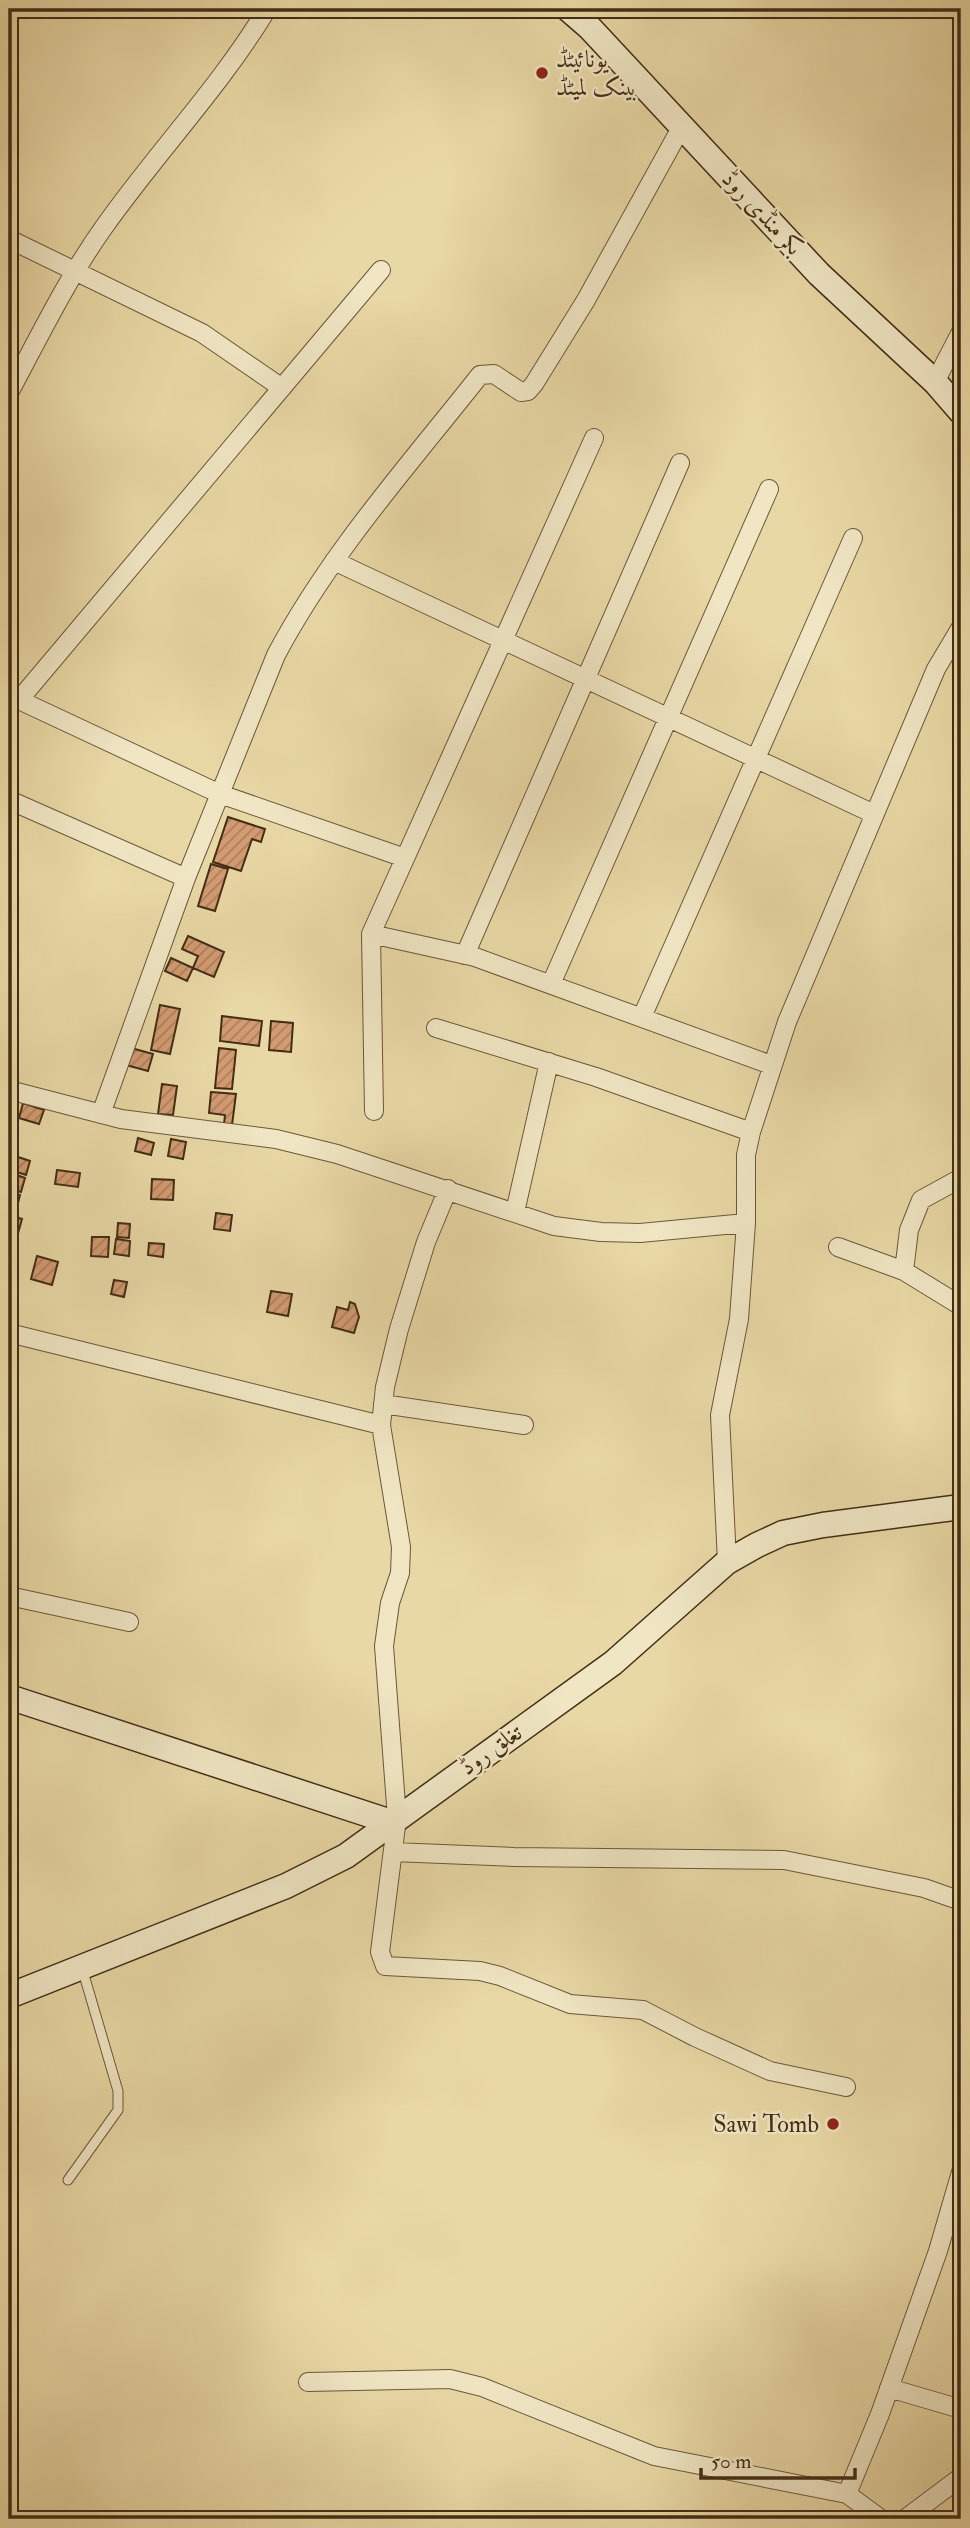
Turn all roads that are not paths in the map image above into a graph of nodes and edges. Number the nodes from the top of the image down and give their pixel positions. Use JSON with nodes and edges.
{"nodes":[{"id":1,"x":267,"y":9,"type":"edge"},
{"id":2,"x":569,"y":9,"type":"edge"},
{"id":3,"x":682,"y":126,"type":"junction"},
{"id":4,"x":9,"y":239,"type":"edge"},
{"id":5,"x":381,"y":270,"type":"dead end"},
{"id":6,"x":74,"y":272,"type":"junction"},
{"id":7,"x":961,"y":332,"type":"edge"},
{"id":8,"x":935,"y":382,"type":"junction"},
{"id":9,"x":282,"y":388,"type":"junction"},
{"id":10,"x":9,"y":393,"type":"edge"},
{"id":11,"x":961,"y":412,"type":"edge"},
{"id":12,"x":594,"y":438,"type":"dead end"},
{"id":13,"x":680,"y":463,"type":"dead end"},
{"id":14,"x":769,"y":489,"type":"dead end"},
{"id":15,"x":853,"y":538,"type":"dead end"},
{"id":16,"x":334,"y":561,"type":"junction"},
{"id":17,"x":961,"y":628,"type":"edge"},
{"id":18,"x":503,"y":640,"type":"junction"},
{"id":19,"x":586,"y":679,"type":"junction"},
{"id":20,"x":14,"y":696,"type":"edge"},
{"id":21,"x":668,"y":718,"type":"junction"},
{"id":22,"x":756,"y":759,"type":"junction"},
{"id":23,"x":220,"y":794,"type":"junction"},
{"id":24,"x":9,"y":800,"type":"edge"},
{"id":25,"x":874,"y":814,"type":"junction"},
{"id":26,"x":405,"y":858,"type":"junction"},
{"id":27,"x":186,"y":878,"type":"junction"},
{"id":28,"x":371,"y":934,"type":"junction"},
{"id":29,"x":465,"y":955,"type":"junction"},
{"id":30,"x":551,"y":984,"type":"junction"},
{"id":31,"x":642,"y":1017,"type":"junction"},
{"id":32,"x":436,"y":1028,"type":"dead end"},
{"id":33,"x":549,"y":1062,"type":"junction"},
{"id":34,"x":771,"y":1065,"type":"junction"},
{"id":35,"x":9,"y":1090,"type":"edge"},
{"id":36,"x":374,"y":1111,"type":"dead end"},
{"id":37,"x":101,"y":1114,"type":"junction"},
{"id":38,"x":751,"y":1132,"type":"junction"},
{"id":39,"x":961,"y":1178,"type":"edge"},
{"id":40,"x":448,"y":1189,"type":"junction"},
{"id":41,"x":515,"y":1212,"type":"junction"},
{"id":42,"x":746,"y":1223,"type":"junction"},
{"id":43,"x":838,"y":1247,"type":"dead end"},
{"id":44,"x":904,"y":1271,"type":"junction"},
{"id":45,"x":961,"y":1306,"type":"edge"},
{"id":46,"x":9,"y":1333,"type":"edge"},
{"id":47,"x":383,"y":1404,"type":"junction"},
{"id":48,"x":381,"y":1425,"type":"junction"},
{"id":49,"x":524,"y":1425,"type":"dead end"},
{"id":50,"x":961,"y":1507,"type":"edge"},
{"id":51,"x":727,"y":1562,"type":"junction"},
{"id":52,"x":9,"y":1596,"type":"edge"},
{"id":53,"x":129,"y":1622,"type":"dead end"},
{"id":54,"x":9,"y":1697,"type":"edge"},
{"id":55,"x":394,"y":1820,"type":"junction"},
{"id":56,"x":393,"y":1852,"type":"junction"},
{"id":57,"x":961,"y":1901,"type":"edge"},
{"id":58,"x":82,"y":1968,"type":"junction"},
{"id":59,"x":9,"y":1996,"type":"edge"},
{"id":60,"x":846,"y":2087,"type":"dead end"},
{"id":61,"x":961,"y":2172,"type":"edge"},
{"id":62,"x":68,"y":2180,"type":"dead end"},
{"id":63,"x":308,"y":2382,"type":"dead end"},
{"id":64,"x":889,"y":2388,"type":"junction"},
{"id":65,"x":961,"y":2409,"type":"edge"},
{"id":66,"x":961,"y":2477,"type":"edge"},
{"id":67,"x":847,"y":2494,"type":"junction"},
{"id":68,"x":881,"y":2519,"type":"edge"},
{"id":69,"x":905,"y":2519,"type":"edge"}],
"edges":[{"from":1,"to":6,"type":"street"},
{"from":2,"to":3,"type":"street","name":"بکر منڈی روڈ"},
{"from":3,"to":8,"type":"street","name":"بکر منڈی روڈ"},
{"from":3,"to":16,"type":"street"},
{"from":4,"to":6,"type":"street"},
{"from":5,"to":9,"type":"street"},
{"from":6,"to":9,"type":"street"},
{"from":6,"to":10,"type":"street"},
{"from":7,"to":8,"type":"street"},
{"from":8,"to":11,"type":"street","name":"بکر منڈی روڈ"},
{"from":9,"to":20,"type":"street"},
{"from":12,"to":18,"type":"street"},
{"from":13,"to":19,"type":"street"},
{"from":14,"to":21,"type":"street"},
{"from":15,"to":22,"type":"street"},
{"from":16,"to":18,"type":"street"},
{"from":16,"to":23,"type":"street"},
{"from":17,"to":25,"type":"street"},
{"from":18,"to":19,"type":"street"},
{"from":18,"to":26,"type":"street"},
{"from":19,"to":21,"type":"street"},
{"from":19,"to":29,"type":"street"},
{"from":20,"to":23,"type":"street"},
{"from":21,"to":22,"type":"street"},
{"from":21,"to":30,"type":"street"},
{"from":22,"to":25,"type":"street"},
{"from":22,"to":31,"type":"street"},
{"from":23,"to":26,"type":"street"},
{"from":23,"to":27,"type":"street"},
{"from":24,"to":27,"type":"street"},
{"from":25,"to":34,"type":"street"},
{"from":26,"to":28,"type":"street"},
{"from":27,"to":37,"type":"street"},
{"from":28,"to":29,"type":"street"},
{"from":28,"to":36,"type":"street"},
{"from":29,"to":30,"type":"street"},
{"from":30,"to":31,"type":"street"},
{"from":31,"to":34,"type":"street"},
{"from":32,"to":33,"type":"street"},
{"from":33,"to":38,"type":"street"},
{"from":33,"to":41,"type":"street"},
{"from":34,"to":38,"type":"street"},
{"from":35,"to":37,"type":"street"},
{"from":37,"to":40,"type":"street"},
{"from":38,"to":42,"type":"street"},
{"from":39,"to":44,"type":"street"},
{"from":40,"to":41,"type":"street"},
{"from":40,"to":47,"type":"street"},
{"from":41,"to":42,"type":"street"},
{"from":42,"to":51,"type":"street"},
{"from":43,"to":44,"type":"street"},
{"from":44,"to":45,"type":"street"},
{"from":46,"to":48,"type":"street"},
{"from":47,"to":48,"type":"street"},
{"from":47,"to":49,"type":"street"},
{"from":48,"to":55,"type":"street"},
{"from":50,"to":51,"type":"street","name":"تغلق روڈ"},
{"from":51,"to":55,"type":"street","name":"تغلق روڈ"},
{"from":52,"to":53,"type":"street"},
{"from":54,"to":55,"type":"street"},
{"from":55,"to":56,"type":"street"},
{"from":55,"to":58,"type":"street","name":"تغلق روڈ"},
{"from":56,"to":57,"type":"street"},
{"from":56,"to":60,"type":"street"},
{"from":58,"to":59,"type":"street","name":"تغلق روڈ"},
{"from":58,"to":62,"type":"lane"},
{"from":61,"to":64,"type":"street"},
{"from":63,"to":67,"type":"street"},
{"from":64,"to":65,"type":"street"},
{"from":64,"to":67,"type":"street"},
{"from":66,"to":69,"type":"street"},
{"from":67,"to":68,"type":"street"}]}
